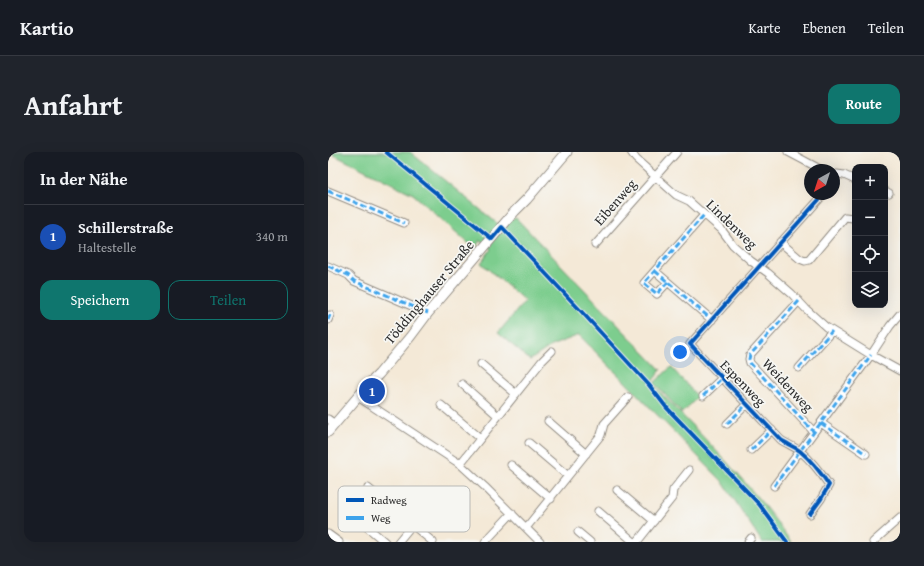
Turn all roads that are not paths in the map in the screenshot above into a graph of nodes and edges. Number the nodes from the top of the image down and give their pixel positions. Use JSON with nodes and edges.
{"nodes":[{"id":1,"x":567,"y":152,"type":"edge"},
{"id":2,"x":631,"y":152,"type":"edge"},
{"id":3,"x":677,"y":152,"type":"edge"},
{"id":4,"x":788,"y":152,"type":"edge"},
{"id":5,"x":811,"y":164,"type":"edge"},
{"id":6,"x":840,"y":175,"type":"edge"},
{"id":7,"x":655,"y":176,"type":"junction"},
{"id":8,"x":852,"y":179,"type":"edge"},
{"id":9,"x":328,"y":191,"type":"edge"},
{"id":10,"x":818,"y":200,"type":"edge"},
{"id":11,"x":704,"y":215,"type":"junction"},
{"id":12,"x":852,"y":218,"type":"edge"},
{"id":13,"x":404,"y":223,"type":"dead end"},
{"id":14,"x":780,"y":242,"type":"junction"},
{"id":15,"x":595,"y":245,"type":"dead end"},
{"id":16,"x":328,"y":266,"type":"edge"},
{"id":17,"x":759,"y":266,"type":"junction"},
{"id":18,"x":655,"y":271,"type":"junction"},
{"id":19,"x":668,"y":282,"type":"junction"},
{"id":20,"x":799,"y":301,"type":"junction"},
{"id":21,"x":428,"y":313,"type":"junction"},
{"id":22,"x":900,"y":314,"type":"edge"},
{"id":23,"x":712,"y":320,"type":"junction"},
{"id":24,"x":832,"y":331,"type":"junction"},
{"id":25,"x":552,"y":351,"type":"dead end"},
{"id":26,"x":871,"y":355,"type":"junction"},
{"id":27,"x":481,"y":364,"type":"dead end"},
{"id":28,"x":799,"y":368,"type":"dead end"},
{"id":29,"x":900,"y":371,"type":"edge"},
{"id":30,"x":722,"y":378,"type":"junction"},
{"id":31,"x":462,"y":384,"type":"dead end"},
{"id":32,"x":516,"y":394,"type":"junction"},
{"id":33,"x":703,"y":396,"type":"dead end"},
{"id":34,"x":358,"y":397,"type":"junction"},
{"id":35,"x":628,"y":397,"type":"dead end"},
{"id":36,"x":747,"y":404,"type":"junction"},
{"id":37,"x":441,"y":405,"type":"dead end"},
{"id":38,"x":498,"y":416,"type":"junction"},
{"id":39,"x":331,"y":421,"type":"edge"},
{"id":40,"x":548,"y":422,"type":"dead end"},
{"id":41,"x":821,"y":423,"type":"junction"},
{"id":42,"x":727,"y":424,"type":"dead end"},
{"id":43,"x":772,"y":430,"type":"junction"},
{"id":44,"x":328,"y":432,"type":"edge"},
{"id":45,"x":814,"y":432,"type":"junction"},
{"id":46,"x":480,"y":438,"type":"junction"},
{"id":47,"x":530,"y":443,"type":"dead end"},
{"id":48,"x":751,"y":450,"type":"dead end"},
{"id":49,"x":800,"y":450,"type":"junction"},
{"id":50,"x":586,"y":454,"type":"junction"},
{"id":51,"x":866,"y":454,"type":"dead end"},
{"id":52,"x":460,"y":464,"type":"junction"},
{"id":53,"x":511,"y":465,"type":"dead end"},
{"id":54,"x":689,"y":470,"type":"dead end"},
{"id":55,"x":568,"y":476,"type":"junction"},
{"id":56,"x":774,"y":486,"type":"dead end"},
{"id":57,"x":617,"y":490,"type":"dead end"},
{"id":58,"x":550,"y":499,"type":"junction"},
{"id":59,"x":598,"y":511,"type":"dead end"},
{"id":60,"x":512,"y":513,"type":"junction"},
{"id":61,"x":810,"y":514,"type":"dead end"},
{"id":62,"x":900,"y":518,"type":"edge"},
{"id":63,"x":654,"y":521,"type":"junction"},
{"id":64,"x":526,"y":528,"type":"junction"},
{"id":65,"x":373,"y":532,"type":"edge"},
{"id":66,"x":406,"y":532,"type":"edge"},
{"id":67,"x":421,"y":532,"type":"edge"},
{"id":68,"x":578,"y":532,"type":"dead end"},
{"id":69,"x":328,"y":534,"type":"edge"},
{"id":70,"x":339,"y":542,"type":"edge"},
{"id":71,"x":385,"y":542,"type":"edge"},
{"id":72,"x":398,"y":542,"type":"edge"},
{"id":73,"x":433,"y":542,"type":"edge"},
{"id":74,"x":486,"y":542,"type":"edge"},
{"id":75,"x":540,"y":542,"type":"edge"},
{"id":76,"x":590,"y":542,"type":"edge"},
{"id":77,"x":634,"y":542,"type":"edge"},
{"id":78,"x":637,"y":542,"type":"edge"},
{"id":79,"x":873,"y":542,"type":"edge"}],
"edges":[{"from":1,"to":21,"type":"street","name":"Töddinghauser Straße"},
{"from":2,"to":7,"type":"street","name":"Lindenweg"},
{"from":3,"to":7,"type":"street","name":"Eibenweg"},
{"from":4,"to":5,"type":"street"},
{"from":6,"to":8,"type":"street"},
{"from":7,"to":11,"type":"street","name":"Lindenweg"},
{"from":7,"to":15,"type":"street","name":"Eibenweg"},
{"from":9,"to":13,"type":"street"},
{"from":10,"to":14,"type":"street","name":"Espenweg"},
{"from":11,"to":17,"type":"street","name":"Lindenweg"},
{"from":11,"to":18,"type":"street"},
{"from":12,"to":14,"type":"street"},
{"from":14,"to":17,"type":"street","name":"Espenweg"},
{"from":16,"to":21,"type":"street"},
{"from":17,"to":20,"type":"street","name":"Lindenweg"},
{"from":17,"to":23,"type":"street","name":"Espenweg"},
{"from":18,"to":19,"type":"street"},
{"from":18,"to":19,"type":"street"},
{"from":19,"to":23,"type":"street"},
{"from":20,"to":24,"type":"street","name":"Lindenweg"},
{"from":20,"to":45,"type":"street","name":"Weidenweg"},
{"from":21,"to":34,"type":"street","name":"Töddinghauser Straße"},
{"from":22,"to":26,"type":"street"},
{"from":23,"to":30,"type":"street","name":"Espenweg"},
{"from":24,"to":26,"type":"street","name":"Lindenweg"},
{"from":24,"to":28,"type":"street"},
{"from":25,"to":32,"type":"street"},
{"from":26,"to":29,"type":"street","name":"Lindenweg"},
{"from":26,"to":41,"type":"street"},
{"from":27,"to":32,"type":"street"},
{"from":30,"to":33,"type":"street","name":"Espenweg"},
{"from":30,"to":36,"type":"street","name":"Espenweg"},
{"from":31,"to":38,"type":"street"},
{"from":32,"to":38,"type":"street"},
{"from":34,"to":39,"type":"street","name":"Töddinghauser Straße"},
{"from":34,"to":52,"type":"street"},
{"from":35,"to":50,"type":"street"},
{"from":36,"to":42,"type":"street","name":"Espenweg"},
{"from":36,"to":43,"type":"street","name":"Espenweg"},
{"from":37,"to":46,"type":"street"},
{"from":38,"to":46,"type":"street"},
{"from":39,"to":44,"type":"street","name":"Töddinghauser Straße"},
{"from":40,"to":50,"type":"street"},
{"from":41,"to":45,"type":"street"},
{"from":41,"to":51,"type":"street"},
{"from":43,"to":48,"type":"street"},
{"from":43,"to":49,"type":"street","name":"Espenweg"},
{"from":45,"to":49,"type":"street"},
{"from":46,"to":52,"type":"street"},
{"from":47,"to":55,"type":"street"},
{"from":49,"to":56,"type":"street"},
{"from":49,"to":61,"type":"street","name":"Espenweg"},
{"from":50,"to":55,"type":"street"},
{"from":52,"to":60,"type":"street"},
{"from":53,"to":58,"type":"street"},
{"from":54,"to":63,"type":"street"},
{"from":55,"to":58,"type":"street"},
{"from":57,"to":63,"type":"street"},
{"from":58,"to":64,"type":"street"},
{"from":59,"to":77,"type":"street"},
{"from":60,"to":64,"type":"street"},
{"from":60,"to":74,"type":"street"},
{"from":62,"to":79,"type":"street"},
{"from":63,"to":78,"type":"street"},
{"from":64,"to":75,"type":"street"},
{"from":65,"to":71,"type":"street"},
{"from":66,"to":72,"type":"street"},
{"from":67,"to":73,"type":"street"},
{"from":68,"to":76,"type":"street"},
{"from":69,"to":70,"type":"street"}]}
